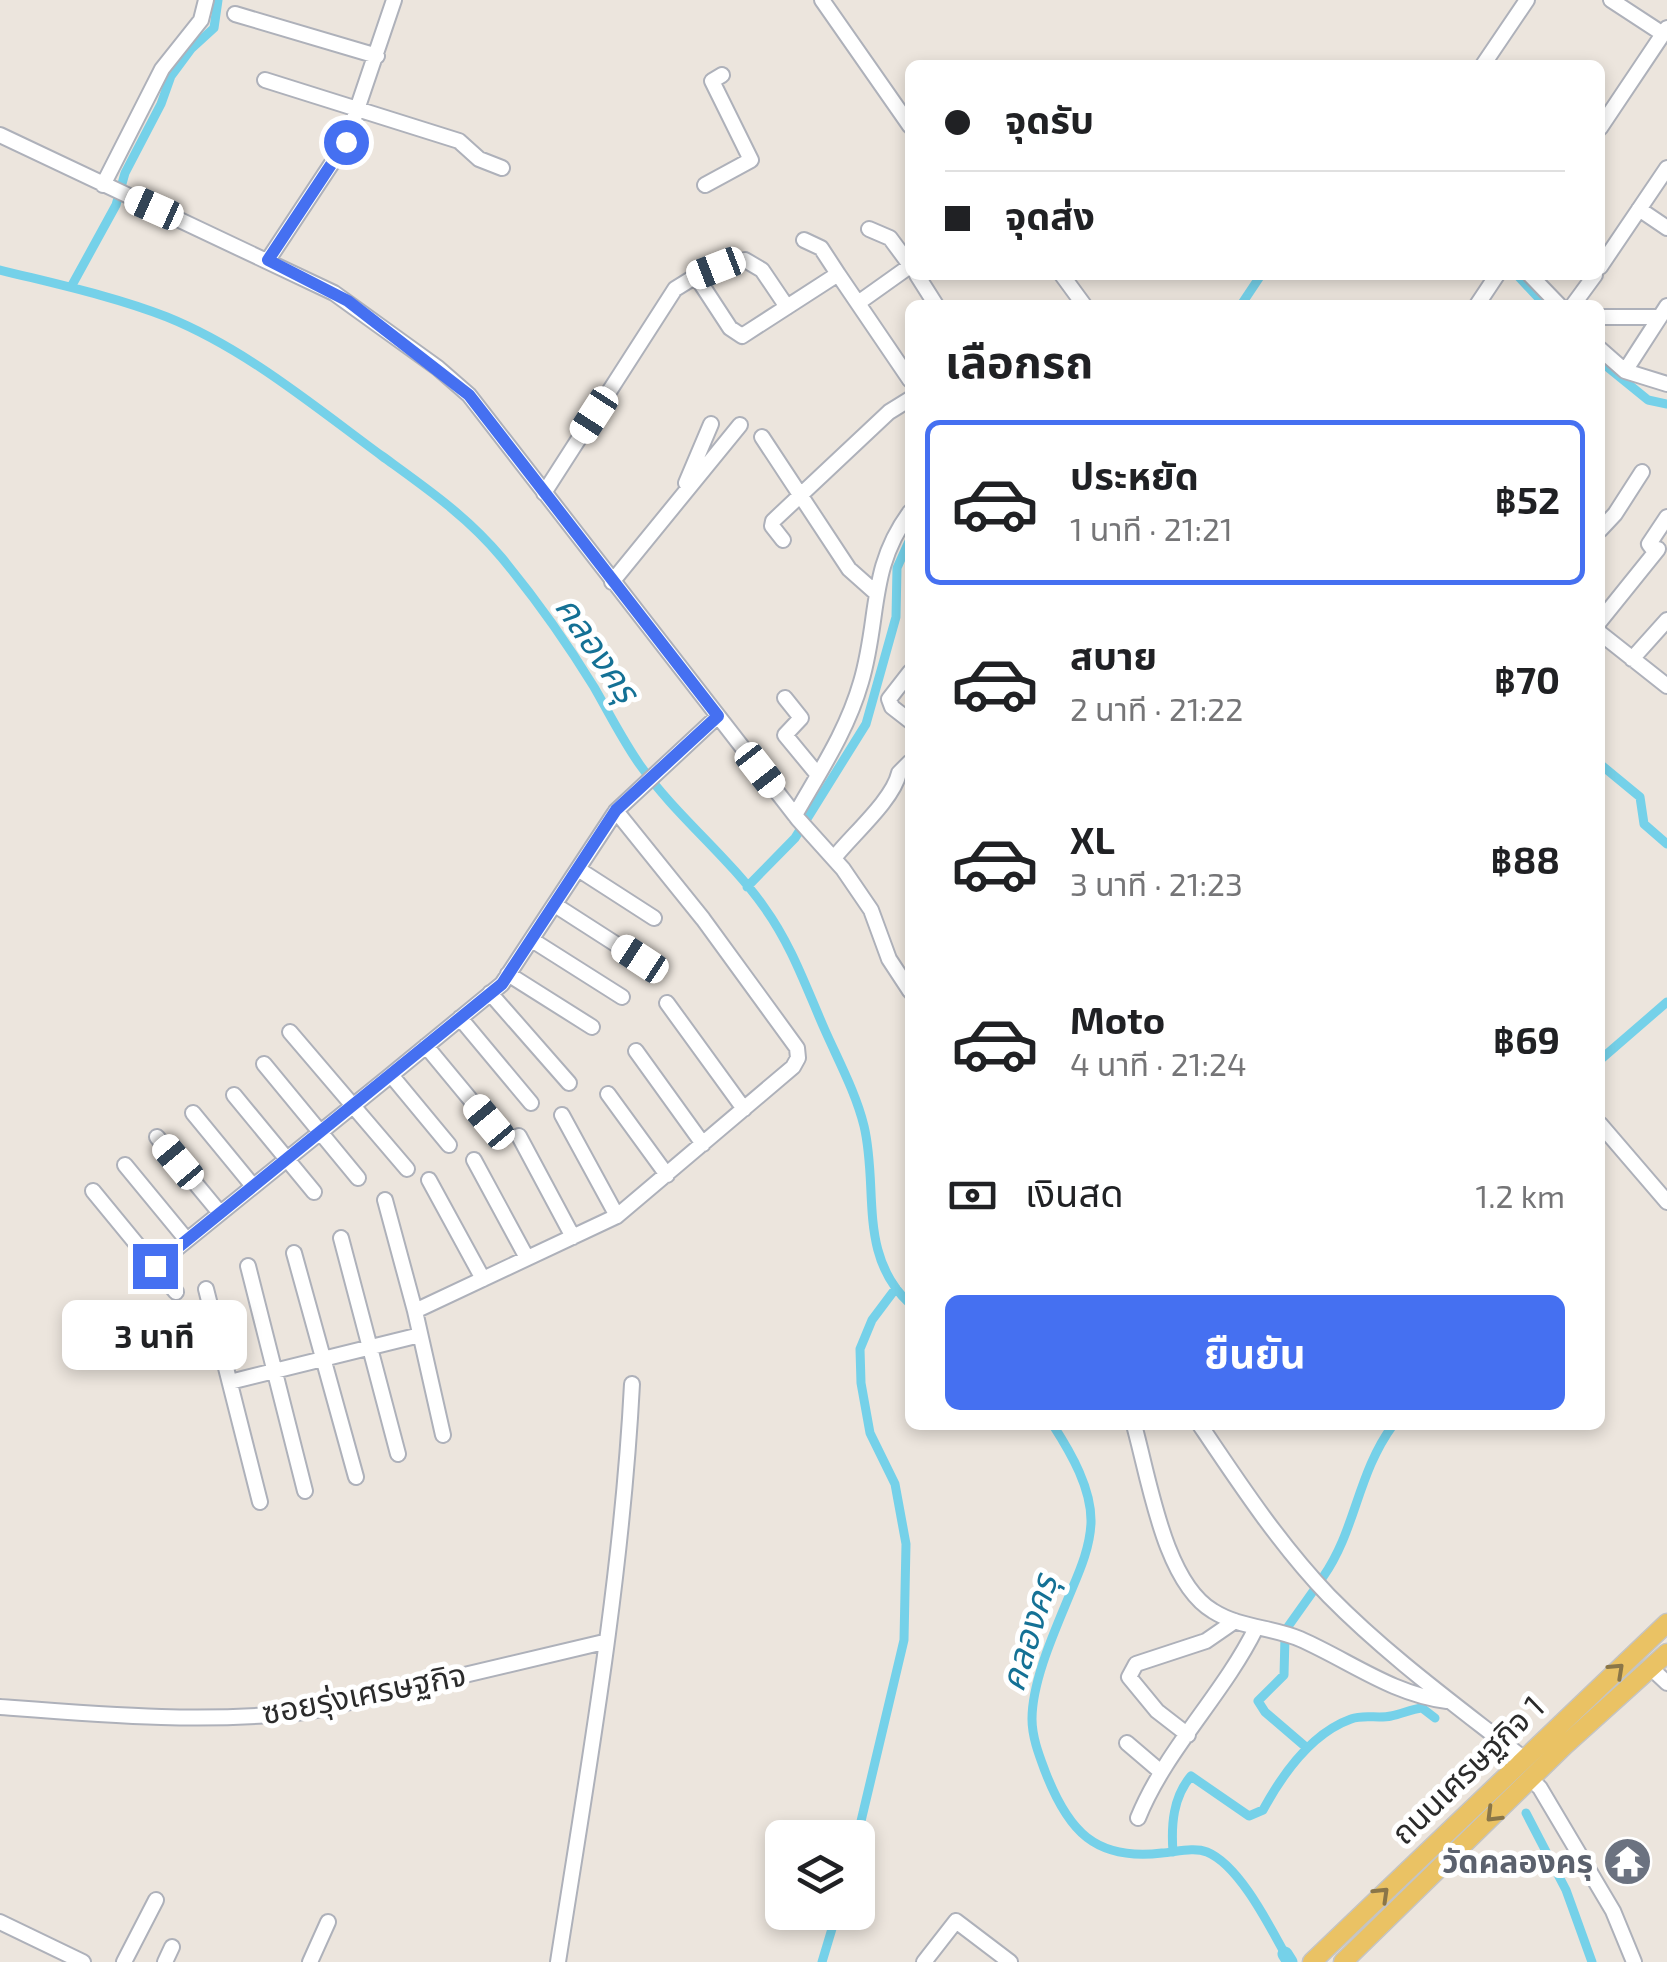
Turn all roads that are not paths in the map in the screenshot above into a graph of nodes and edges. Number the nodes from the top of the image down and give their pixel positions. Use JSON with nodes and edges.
{"nodes":[{"id":1,"x":206,"y":0,"type":"edge"},
{"id":2,"x":394,"y":0,"type":"edge"},
{"id":3,"x":822,"y":0,"type":"edge"},
{"id":4,"x":1527,"y":0,"type":"edge"},
{"id":5,"x":1611,"y":0,"type":"edge"},
{"id":6,"x":235,"y":14,"type":"dead end"},
{"id":7,"x":1665,"y":31,"type":"edge"},
{"id":8,"x":376,"y":56,"type":"junction"},
{"id":9,"x":1486,"y":60,"type":"edge"},
{"id":10,"x":722,"y":75,"type":"dead end"},
{"id":11,"x":265,"y":80,"type":"dead end"},
{"id":12,"x":358,"y":110,"type":"junction"},
{"id":13,"x":905,"y":119,"type":"edge"},
{"id":14,"x":1605,"y":121,"type":"edge"},
{"id":15,"x":0,"y":135,"type":"edge"},
{"id":16,"x":502,"y":168,"type":"dead end"},
{"id":17,"x":1667,"y":168,"type":"edge"},
{"id":18,"x":706,"y":185,"type":"dead end"},
{"id":19,"x":113,"y":190,"type":"junction"},
{"id":20,"x":1639,"y":209,"type":"junction"},
{"id":21,"x":1667,"y":228,"type":"edge"},
{"id":22,"x":869,"y":229,"type":"dead end"},
{"id":23,"x":804,"y":240,"type":"dead end"},
{"id":24,"x":905,"y":259,"type":"edge"},
{"id":25,"x":268,"y":260,"type":"junction"},
{"id":26,"x":1605,"y":260,"type":"edge"},
{"id":27,"x":905,"y":269,"type":"edge"},
{"id":28,"x":838,"y":274,"type":"junction"},
{"id":29,"x":696,"y":276,"type":"junction"},
{"id":30,"x":1535,"y":280,"type":"edge"},
{"id":31,"x":1554,"y":300,"type":"edge"},
{"id":32,"x":858,"y":302,"type":"junction"},
{"id":33,"x":787,"y":306,"type":"junction"},
{"id":34,"x":1662,"y":311,"type":"edge"},
{"id":35,"x":1605,"y":317,"type":"edge"},
{"id":36,"x":1605,"y":353,"type":"edge"},
{"id":37,"x":1626,"y":371,"type":"junction"},
{"id":38,"x":905,"y":372,"type":"edge"},
{"id":39,"x":1667,"y":384,"type":"edge"},
{"id":40,"x":905,"y":402,"type":"edge"},
{"id":41,"x":711,"y":424,"type":"dead end"},
{"id":42,"x":740,"y":425,"type":"dead end"},
{"id":43,"x":762,"y":437,"type":"dead end"},
{"id":44,"x":1642,"y":472,"type":"dead end"},
{"id":45,"x":544,"y":492,"type":"junction"},
{"id":46,"x":682,"y":496,"type":"junction"},
{"id":47,"x":801,"y":496,"type":"junction"},
{"id":48,"x":1667,"y":517,"type":"edge"},
{"id":49,"x":1605,"y":524,"type":"edge"},
{"id":50,"x":905,"y":529,"type":"edge"},
{"id":51,"x":783,"y":540,"type":"dead end"},
{"id":52,"x":612,"y":582,"type":"junction"},
{"id":53,"x":876,"y":593,"type":"junction"},
{"id":54,"x":1605,"y":614,"type":"edge"},
{"id":55,"x":1667,"y":620,"type":"edge"},
{"id":56,"x":1605,"y":638,"type":"edge"},
{"id":57,"x":1632,"y":659,"type":"junction"},
{"id":58,"x":905,"y":678,"type":"edge"},
{"id":59,"x":1667,"y":686,"type":"edge"},
{"id":60,"x":785,"y":698,"type":"dead end"},
{"id":61,"x":718,"y":716,"type":"junction"},
{"id":62,"x":905,"y":717,"type":"edge"},
{"id":63,"x":905,"y":768,"type":"edge"},
{"id":64,"x":818,"y":775,"type":"junction"},
{"id":65,"x":616,"y":810,"type":"junction"},
{"id":66,"x":797,"y":817,"type":"junction"},
{"id":67,"x":834,"y":858,"type":"junction"},
{"id":68,"x":578,"y":869,"type":"junction"},
{"id":69,"x":555,"y":904,"type":"junction"},
{"id":70,"x":654,"y":918,"type":"dead end"},
{"id":71,"x":532,"y":940,"type":"junction"},
{"id":72,"x":640,"y":959,"type":"dead end"},
{"id":73,"x":508,"y":974,"type":"junction"},
{"id":74,"x":905,"y":983,"type":"edge"},
{"id":75,"x":490,"y":993,"type":"junction"},
{"id":76,"x":622,"y":996,"type":"dead end"},
{"id":77,"x":667,"y":1003,"type":"dead end"},
{"id":78,"x":460,"y":1018,"type":"junction"},
{"id":79,"x":592,"y":1027,"type":"dead end"},
{"id":80,"x":290,"y":1032,"type":"dead end"},
{"id":81,"x":426,"y":1046,"type":"junction"},
{"id":82,"x":636,"y":1052,"type":"dead end"},
{"id":83,"x":264,"y":1064,"type":"dead end"},
{"id":84,"x":391,"y":1075,"type":"junction"},
{"id":85,"x":570,"y":1083,"type":"dead end"},
{"id":86,"x":608,"y":1094,"type":"dead end"},
{"id":87,"x":234,"y":1096,"type":"dead end"},
{"id":88,"x":352,"y":1104,"type":"junction"},
{"id":89,"x":531,"y":1104,"type":"dead end"},
{"id":90,"x":744,"y":1110,"type":"junction"},
{"id":91,"x":193,"y":1112,"type":"dead end"},
{"id":92,"x":562,"y":1115,"type":"dead end"},
{"id":93,"x":489,"y":1122,"type":"dead end"},
{"id":94,"x":1605,"y":1130,"type":"edge"},
{"id":95,"x":320,"y":1132,"type":"junction"},
{"id":96,"x":519,"y":1136,"type":"dead end"},
{"id":97,"x":157,"y":1137,"type":"dead end"},
{"id":98,"x":704,"y":1144,"type":"junction"},
{"id":99,"x":449,"y":1145,"type":"dead end"},
{"id":100,"x":287,"y":1160,"type":"junction"},
{"id":101,"x":474,"y":1160,"type":"dead end"},
{"id":102,"x":125,"y":1165,"type":"dead end"},
{"id":103,"x":407,"y":1169,"type":"dead end"},
{"id":104,"x":668,"y":1175,"type":"junction"},
{"id":105,"x":358,"y":1178,"type":"dead end"},
{"id":106,"x":429,"y":1180,"type":"dead end"},
{"id":107,"x":252,"y":1186,"type":"junction"},
{"id":108,"x":92,"y":1192,"type":"dead end"},
{"id":109,"x":314,"y":1192,"type":"dead end"},
{"id":110,"x":385,"y":1200,"type":"dead end"},
{"id":111,"x":1667,"y":1202,"type":"edge"},
{"id":112,"x":220,"y":1213,"type":"junction"},
{"id":113,"x":617,"y":1216,"type":"junction"},
{"id":114,"x":573,"y":1237,"type":"junction"},
{"id":115,"x":340,"y":1238,"type":"dead end"},
{"id":116,"x":186,"y":1239,"type":"junction"},
{"id":117,"x":294,"y":1253,"type":"dead end"},
{"id":118,"x":527,"y":1258,"type":"junction"},
{"id":119,"x":155,"y":1266,"type":"junction"},
{"id":120,"x":248,"y":1266,"type":"dead end"},
{"id":121,"x":483,"y":1279,"type":"junction"},
{"id":122,"x":206,"y":1289,"type":"dead end"},
{"id":123,"x":176,"y":1292,"type":"dead end"},
{"id":124,"x":415,"y":1311,"type":"junction"},
{"id":125,"x":420,"y":1335,"type":"junction"},
{"id":126,"x":370,"y":1348,"type":"junction"},
{"id":127,"x":324,"y":1360,"type":"junction"},
{"id":128,"x":276,"y":1372,"type":"junction"},
{"id":129,"x":230,"y":1382,"type":"junction"},
{"id":130,"x":632,"y":1384,"type":"dead end"},
{"id":131,"x":1135,"y":1430,"type":"edge"},
{"id":132,"x":1204,"y":1430,"type":"edge"},
{"id":133,"x":443,"y":1435,"type":"dead end"},
{"id":134,"x":398,"y":1454,"type":"dead end"},
{"id":135,"x":356,"y":1478,"type":"dead end"},
{"id":136,"x":305,"y":1490,"type":"dead end"},
{"id":137,"x":260,"y":1502,"type":"dead end"},
{"id":138,"x":1235,"y":1621,"type":"junction"},
{"id":139,"x":1667,"y":1623,"type":"edge"},
{"id":140,"x":1256,"y":1628,"type":"junction"},
{"id":141,"x":604,"y":1642,"type":"junction"},
{"id":142,"x":1667,"y":1653,"type":"edge"},
{"id":143,"x":1651,"y":1668,"type":"junction"},
{"id":144,"x":1667,"y":1682,"type":"edge"},
{"id":145,"x":1451,"y":1702,"type":"junction"},
{"id":146,"x":0,"y":1707,"type":"edge"},
{"id":147,"x":1188,"y":1734,"type":"junction"},
{"id":148,"x":1127,"y":1743,"type":"dead end"},
{"id":149,"x":1523,"y":1758,"type":"junction"},
{"id":150,"x":1161,"y":1772,"type":"junction"},
{"id":151,"x":1530,"y":1778,"type":"junction"},
{"id":152,"x":1138,"y":1818,"type":"dead end"},
{"id":153,"x":156,"y":1900,"type":"dead end"},
{"id":154,"x":0,"y":1922,"type":"edge"},
{"id":155,"x":328,"y":1922,"type":"dead end"},
{"id":156,"x":172,"y":1946,"type":"dead end"},
{"id":157,"x":83,"y":1962,"type":"edge"},
{"id":158,"x":124,"y":1962,"type":"edge"},
{"id":159,"x":165,"y":1962,"type":"edge"},
{"id":160,"x":310,"y":1962,"type":"edge"},
{"id":161,"x":558,"y":1962,"type":"edge"},
{"id":162,"x":924,"y":1962,"type":"edge"},
{"id":163,"x":1010,"y":1962,"type":"edge"},
{"id":164,"x":1312,"y":1962,"type":"edge"},
{"id":165,"x":1343,"y":1962,"type":"edge"},
{"id":166,"x":1634,"y":1962,"type":"edge"}],
"edges":[{"from":1,"to":19,"type":"street"},
{"from":2,"to":8,"type":"street"},
{"from":3,"to":13,"type":"street"},
{"from":4,"to":9,"type":"street"},
{"from":5,"to":7,"type":"street"},
{"from":6,"to":8,"type":"street"},
{"from":7,"to":14,"type":"street"},
{"from":8,"to":12,"type":"street"},
{"from":10,"to":18,"type":"street"},
{"from":11,"to":12,"type":"street"},
{"from":12,"to":16,"type":"street"},
{"from":12,"to":25,"type":"street"},
{"from":15,"to":19,"type":"street"},
{"from":17,"to":20,"type":"street"},
{"from":19,"to":25,"type":"street"},
{"from":20,"to":21,"type":"street"},
{"from":20,"to":26,"type":"street"},
{"from":22,"to":24,"type":"street"},
{"from":23,"to":28,"type":"street"},
{"from":25,"to":45,"type":"street"},
{"from":27,"to":32,"type":"street"},
{"from":28,"to":32,"type":"street"},
{"from":28,"to":33,"type":"street"},
{"from":29,"to":33,"type":"street"},
{"from":29,"to":33,"type":"street"},
{"from":29,"to":45,"type":"street"},
{"from":30,"to":31,"type":"street"},
{"from":32,"to":38,"type":"street"},
{"from":34,"to":35,"type":"street"},
{"from":34,"to":37,"type":"street"},
{"from":36,"to":37,"type":"street"},
{"from":37,"to":39,"type":"street"},
{"from":40,"to":47,"type":"street"},
{"from":41,"to":46,"type":"street"},
{"from":42,"to":46,"type":"street"},
{"from":43,"to":47,"type":"street"},
{"from":44,"to":49,"type":"street"},
{"from":45,"to":52,"type":"street"},
{"from":46,"to":52,"type":"street"},
{"from":47,"to":51,"type":"street"},
{"from":47,"to":53,"type":"street"},
{"from":48,"to":54,"type":"street"},
{"from":50,"to":53,"type":"street"},
{"from":52,"to":61,"type":"street"},
{"from":53,"to":64,"type":"street"},
{"from":55,"to":57,"type":"street"},
{"from":56,"to":57,"type":"street"},
{"from":57,"to":59,"type":"street"},
{"from":58,"to":62,"type":"street"},
{"from":60,"to":64,"type":"street"},
{"from":61,"to":65,"type":"street"},
{"from":61,"to":66,"type":"street"},
{"from":63,"to":67,"type":"street"},
{"from":64,"to":66,"type":"street"},
{"from":65,"to":68,"type":"street"},
{"from":65,"to":90,"type":"street"},
{"from":66,"to":67,"type":"street"},
{"from":67,"to":74,"type":"street"},
{"from":68,"to":69,"type":"street"},
{"from":68,"to":70,"type":"street"},
{"from":69,"to":71,"type":"street"},
{"from":69,"to":72,"type":"street"},
{"from":71,"to":73,"type":"street"},
{"from":71,"to":76,"type":"street"},
{"from":73,"to":75,"type":"street"},
{"from":73,"to":79,"type":"street"},
{"from":75,"to":78,"type":"street"},
{"from":75,"to":85,"type":"street"},
{"from":77,"to":90,"type":"street"},
{"from":78,"to":81,"type":"street"},
{"from":78,"to":89,"type":"street"},
{"from":80,"to":88,"type":"street"},
{"from":81,"to":84,"type":"street"},
{"from":81,"to":93,"type":"street"},
{"from":82,"to":98,"type":"street"},
{"from":83,"to":95,"type":"street"},
{"from":84,"to":88,"type":"street"},
{"from":84,"to":99,"type":"street"},
{"from":86,"to":104,"type":"street"},
{"from":87,"to":100,"type":"street"},
{"from":88,"to":95,"type":"street"},
{"from":88,"to":103,"type":"street"},
{"from":90,"to":98,"type":"street"},
{"from":91,"to":107,"type":"street"},
{"from":92,"to":113,"type":"street"},
{"from":94,"to":111,"type":"street"},
{"from":95,"to":100,"type":"street"},
{"from":95,"to":105,"type":"street"},
{"from":96,"to":114,"type":"street"},
{"from":97,"to":112,"type":"street"},
{"from":98,"to":104,"type":"street"},
{"from":100,"to":107,"type":"street"},
{"from":100,"to":109,"type":"street"},
{"from":101,"to":118,"type":"street"},
{"from":102,"to":116,"type":"street"},
{"from":104,"to":113,"type":"street"},
{"from":106,"to":121,"type":"street"},
{"from":107,"to":112,"type":"street"},
{"from":108,"to":119,"type":"street"},
{"from":110,"to":124,"type":"street"},
{"from":112,"to":116,"type":"street"},
{"from":113,"to":114,"type":"street"},
{"from":114,"to":118,"type":"street"},
{"from":115,"to":126,"type":"street"},
{"from":116,"to":119,"type":"street"},
{"from":117,"to":127,"type":"street"},
{"from":118,"to":121,"type":"street"},
{"from":119,"to":123,"type":"street"},
{"from":120,"to":128,"type":"street"},
{"from":121,"to":124,"type":"street"},
{"from":122,"to":129,"type":"street"},
{"from":124,"to":125,"type":"street"},
{"from":125,"to":126,"type":"street"},
{"from":125,"to":133,"type":"street"},
{"from":126,"to":127,"type":"street"},
{"from":126,"to":134,"type":"street"},
{"from":127,"to":128,"type":"street"},
{"from":127,"to":135,"type":"street"},
{"from":128,"to":129,"type":"street"},
{"from":128,"to":136,"type":"street"},
{"from":129,"to":137,"type":"street"},
{"from":130,"to":141,"type":"street"},
{"from":131,"to":138,"type":"street"},
{"from":132,"to":145,"type":"street"},
{"from":138,"to":140,"type":"street"},
{"from":138,"to":147,"type":"street"},
{"from":149,"to":139,"type":"main road","name":"ถนนเศรษฐกิจ 1","one_way":true},
{"from":140,"to":145,"type":"street"},
{"from":140,"to":147,"type":"street"},
{"from":141,"to":146,"type":"street","name":"ซอยรุ่งเศรษฐกิจ"},
{"from":141,"to":161,"type":"street"},
{"from":142,"to":143,"type":"main road","name":"ถนนเศรษฐกิจ 1"},
{"from":143,"to":144,"type":"street"},
{"from":143,"to":151,"type":"main road","name":"ถนนเศรษฐกิจ 1"},
{"from":145,"to":149,"type":"street"},
{"from":147,"to":150,"type":"street"},
{"from":148,"to":150,"type":"street"},
{"from":164,"to":149,"type":"main road","name":"ถนนเศรษฐกิจ 1","one_way":true},
{"from":150,"to":152,"type":"street"},
{"from":151,"to":165,"type":"main road","name":"ถนนเศรษฐกิจ 1","one_way":true},
{"from":151,"to":166,"type":"street"},
{"from":153,"to":158,"type":"street"},
{"from":154,"to":157,"type":"street"},
{"from":155,"to":160,"type":"street"},
{"from":156,"to":159,"type":"street"},
{"from":162,"to":163,"type":"street"}]}
